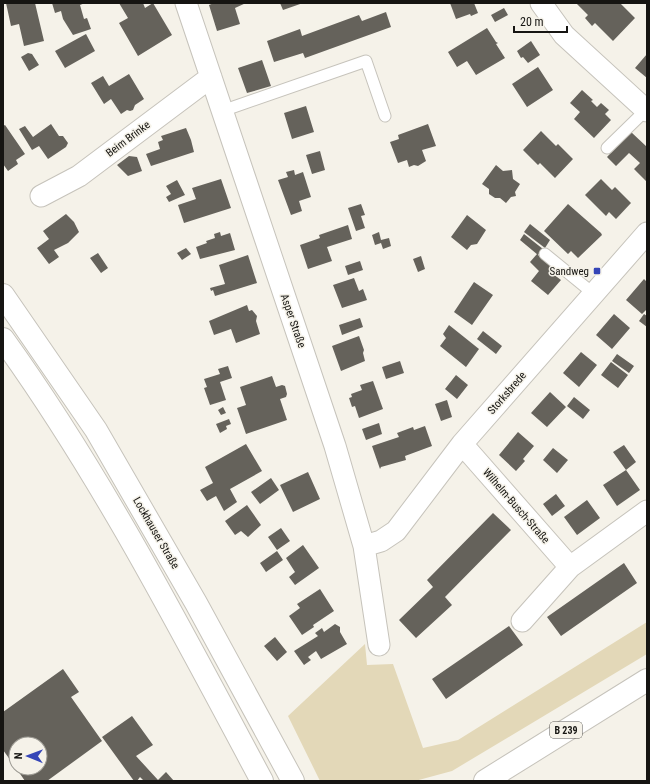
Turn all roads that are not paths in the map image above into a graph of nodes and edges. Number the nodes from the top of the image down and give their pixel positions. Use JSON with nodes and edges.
{"nodes":[{"id":1,"x":186,"y":3,"type":"edge"},
{"id":2,"x":541,"y":3,"type":"edge"},
{"id":3,"x":211,"y":77,"type":"junction"},
{"id":4,"x":222,"y":111,"type":"junction"},
{"id":5,"x":647,"y":111,"type":"edge"},
{"id":6,"x":385,"y":116,"type":"dead end"},
{"id":7,"x":607,"y":148,"type":"dead end"},
{"id":8,"x":41,"y":196,"type":"dead end"},
{"id":9,"x":647,"y":234,"type":"edge"},
{"id":10,"x":545,"y":254,"type":"dead end"},
{"id":11,"x":594,"y":294,"type":"junction"},
{"id":12,"x":3,"y":295,"type":"edge"},
{"id":13,"x":3,"y":338,"type":"edge"},
{"id":14,"x":462,"y":444,"type":"junction"},
{"id":15,"x":647,"y":511,"type":"edge"},
{"id":16,"x":364,"y":546,"type":"junction"},
{"id":17,"x":570,"y":567,"type":"junction"},
{"id":18,"x":522,"y":621,"type":"dead end"},
{"id":19,"x":379,"y":645,"type":"dead end"},
{"id":20,"x":647,"y":680,"type":"edge"},
{"id":21,"x":262,"y":781,"type":"edge"},
{"id":22,"x":293,"y":781,"type":"edge"},
{"id":23,"x":485,"y":781,"type":"edge"}],
"edges":[{"from":1,"to":3,"type":"street","name":"Asper Straße"},
{"from":2,"to":5,"type":"street"},
{"from":3,"to":4,"type":"street","name":"Asper Straße"},
{"from":3,"to":8,"type":"street","name":"Beim Brinke"},
{"from":4,"to":6,"type":"lane"},
{"from":4,"to":16,"type":"street","name":"Asper Straße"},
{"from":5,"to":7,"type":"lane"},
{"from":9,"to":11,"type":"street","name":"Storksbrede"},
{"from":10,"to":11,"type":"lane"},
{"from":11,"to":14,"type":"street","name":"Storksbrede"},
{"from":12,"to":22,"type":"main road","name":"Lockhauser Straße"},
{"from":13,"to":21,"type":"main road"},
{"from":14,"to":16,"type":"street","name":"Storksbrede"},
{"from":14,"to":17,"type":"street","name":"Wilhelm-Busch-Straße"},
{"from":15,"to":17,"type":"street"},
{"from":16,"to":19,"type":"street","name":"Asper Straße"},
{"from":17,"to":18,"type":"street"},
{"from":20,"to":23,"type":"main road","number":"B 239"}]}
